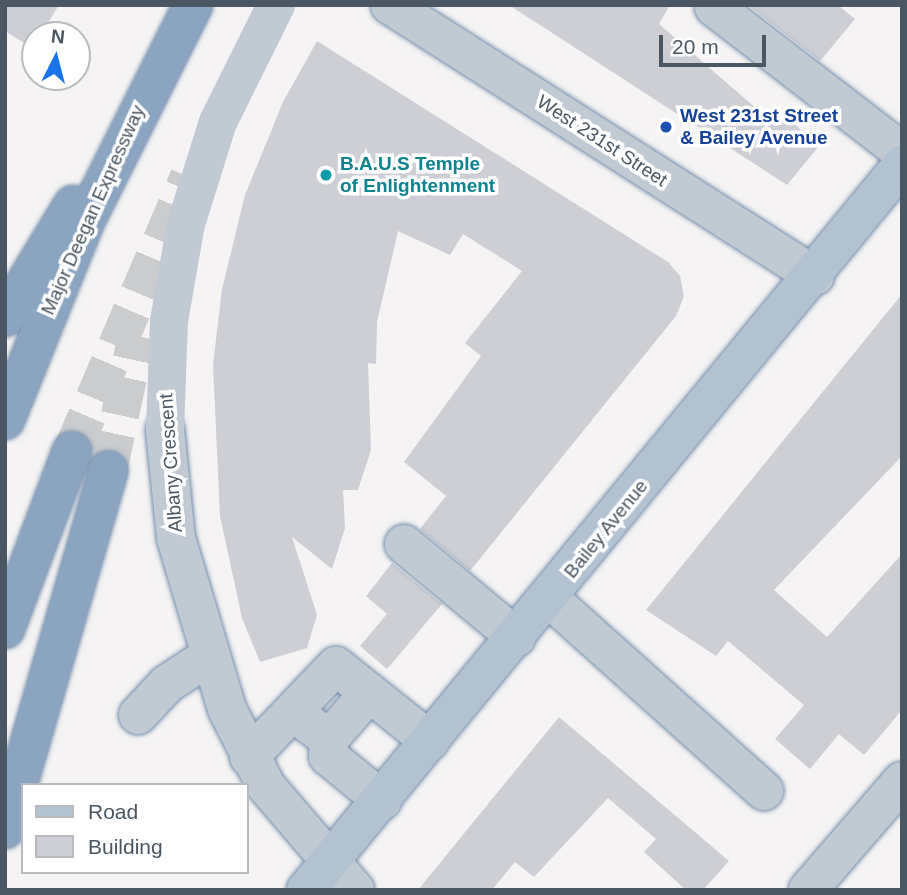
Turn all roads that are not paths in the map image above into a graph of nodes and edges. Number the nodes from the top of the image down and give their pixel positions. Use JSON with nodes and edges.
{"nodes":[{"id":1,"x":192,"y":5,"type":"edge"},
{"id":2,"x":276,"y":5,"type":"edge"},
{"id":3,"x":390,"y":5,"type":"edge"},
{"id":4,"x":713,"y":7,"type":"dead end"},
{"id":5,"x":139,"y":107,"type":"junction"},
{"id":6,"x":902,"y":152,"type":"edge"},
{"id":7,"x":902,"y":165,"type":"edge"},
{"id":8,"x":815,"y":276,"type":"junction"},
{"id":9,"x":5,"y":317,"type":"edge"},
{"id":10,"x":5,"y":420,"type":"edge"},
{"id":11,"x":72,"y":452,"type":"tunnel mouth"},
{"id":12,"x":108,"y":471,"type":"tunnel mouth"},
{"id":13,"x":404,"y":544,"type":"dead end"},
{"id":14,"x":549,"y":598,"type":"junction"},
{"id":15,"x":5,"y":629,"type":"edge"},
{"id":16,"x":516,"y":637,"type":"junction"},
{"id":17,"x":208,"y":657,"type":"junction"},
{"id":18,"x":369,"y":692,"type":"junction"},
{"id":19,"x":293,"y":712,"type":"junction"},
{"id":20,"x":138,"y":715,"type":"dead end"},
{"id":21,"x":329,"y":739,"type":"junction"},
{"id":22,"x":430,"y":741,"type":"junction"},
{"id":23,"x":249,"y":757,"type":"junction"},
{"id":24,"x":902,"y":781,"type":"edge"},
{"id":25,"x":764,"y":791,"type":"dead end"},
{"id":26,"x":382,"y":800,"type":"junction"},
{"id":27,"x":5,"y":829,"type":"edge"},
{"id":28,"x":317,"y":877,"type":"edge"},
{"id":29,"x":355,"y":890,"type":"edge"},
{"id":30,"x":808,"y":890,"type":"edge"}],
"edges":[{"from":1,"to":5,"type":"highway","name":"Major Deegan Expressway"},
{"from":2,"to":17,"type":"street","name":"Albany Crescent","bridge":true},
{"from":3,"to":8,"type":"street","name":"West 231st Street"},
{"from":4,"to":6,"type":"street"},
{"from":5,"to":9,"type":"highway"},
{"from":5,"to":10,"type":"highway","name":"Major Deegan Expressway"},
{"from":7,"to":8,"type":"main road","name":"Bailey Avenue"},
{"from":8,"to":14,"type":"main road","name":"Bailey Avenue"},
{"from":11,"to":15,"type":"highway"},
{"from":12,"to":27,"type":"highway"},
{"from":13,"to":16,"type":"street"},
{"from":14,"to":16,"type":"main road","name":"Bailey Avenue"},
{"from":14,"to":25,"type":"street"},
{"from":16,"to":22,"type":"main road","name":"Bailey Avenue"},
{"from":17,"to":20,"type":"street"},
{"from":17,"to":23,"type":"street","name":"Albany Crescent"},
{"from":18,"to":19,"type":"street"},
{"from":18,"to":21,"type":"street"},
{"from":18,"to":22,"type":"street"},
{"from":19,"to":21,"type":"street"},
{"from":19,"to":23,"type":"street"},
{"from":21,"to":26,"type":"street"},
{"from":22,"to":26,"type":"main road","name":"Bailey Avenue"},
{"from":23,"to":28,"type":"street","name":"Albany Crescent"},
{"from":24,"to":30,"type":"street"},
{"from":26,"to":28,"type":"main road","name":"Bailey Avenue"},
{"from":28,"to":29,"type":"street","name":"Albany Crescent"}]}
